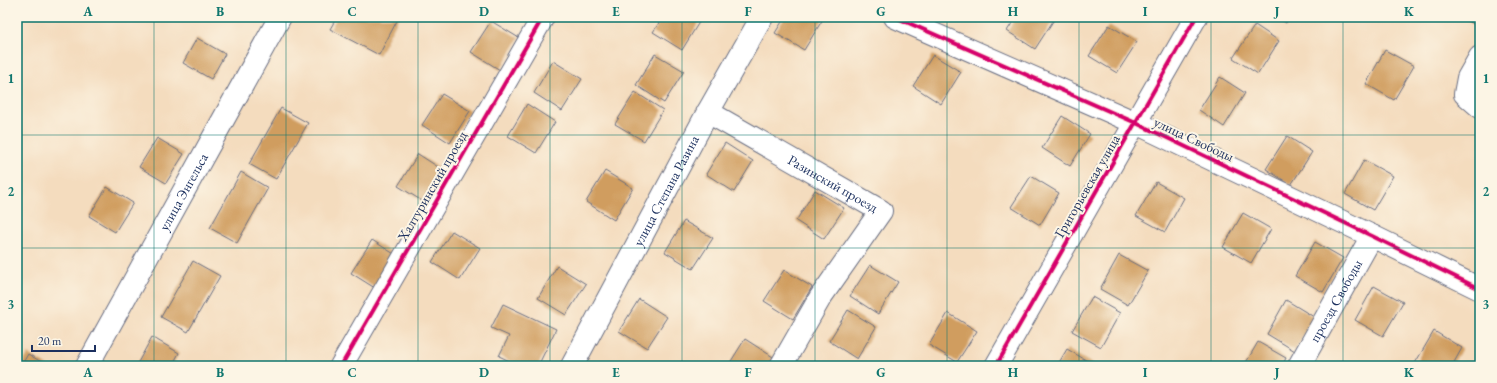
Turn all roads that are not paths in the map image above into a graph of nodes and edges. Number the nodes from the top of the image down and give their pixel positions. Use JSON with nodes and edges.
{"nodes":[{"id":1,"x":280,"y":17,"type":"edge"},
{"id":2,"x":543,"y":17,"type":"edge"},
{"id":3,"x":762,"y":17,"type":"edge"},
{"id":4,"x":895,"y":17,"type":"edge"},
{"id":5,"x":1196,"y":17,"type":"edge"},
{"id":6,"x":1480,"y":57,"type":"edge"},
{"id":7,"x":1480,"y":106,"type":"edge"},
{"id":8,"x":708,"y":112,"type":"junction"},
{"id":9,"x":1136,"y":123,"type":"junction"},
{"id":10,"x":1372,"y":236,"type":"junction"},
{"id":11,"x":1480,"y":289,"type":"edge"},
{"id":12,"x":87,"y":366,"type":"edge"},
{"id":13,"x":341,"y":366,"type":"edge"},
{"id":14,"x":572,"y":366,"type":"edge"},
{"id":15,"x":781,"y":366,"type":"edge"},
{"id":16,"x":996,"y":366,"type":"edge"},
{"id":17,"x":1299,"y":366,"type":"edge"}],
"edges":[{"from":1,"to":12,"type":"street","name":"улица Энгельса"},
{"from":2,"to":13,"type":"street","name":"Халтуринский проезд"},
{"from":3,"to":8,"type":"street","name":"улица Степана Разина"},
{"from":4,"to":9,"type":"street","name":"улица Свободы"},
{"from":5,"to":9,"type":"street","name":"Григорьевская улица"},
{"from":6,"to":7,"type":"street"},
{"from":8,"to":14,"type":"street","name":"улица Степана Разина"},
{"from":8,"to":15,"type":"street","name":"Разинский проезд"},
{"from":9,"to":10,"type":"street","name":"улица Свободы"},
{"from":9,"to":16,"type":"street","name":"Григорьевская улица"},
{"from":10,"to":11,"type":"street","name":"улица Свободы"},
{"from":10,"to":17,"type":"street","name":"проезд Свободы"}]}
